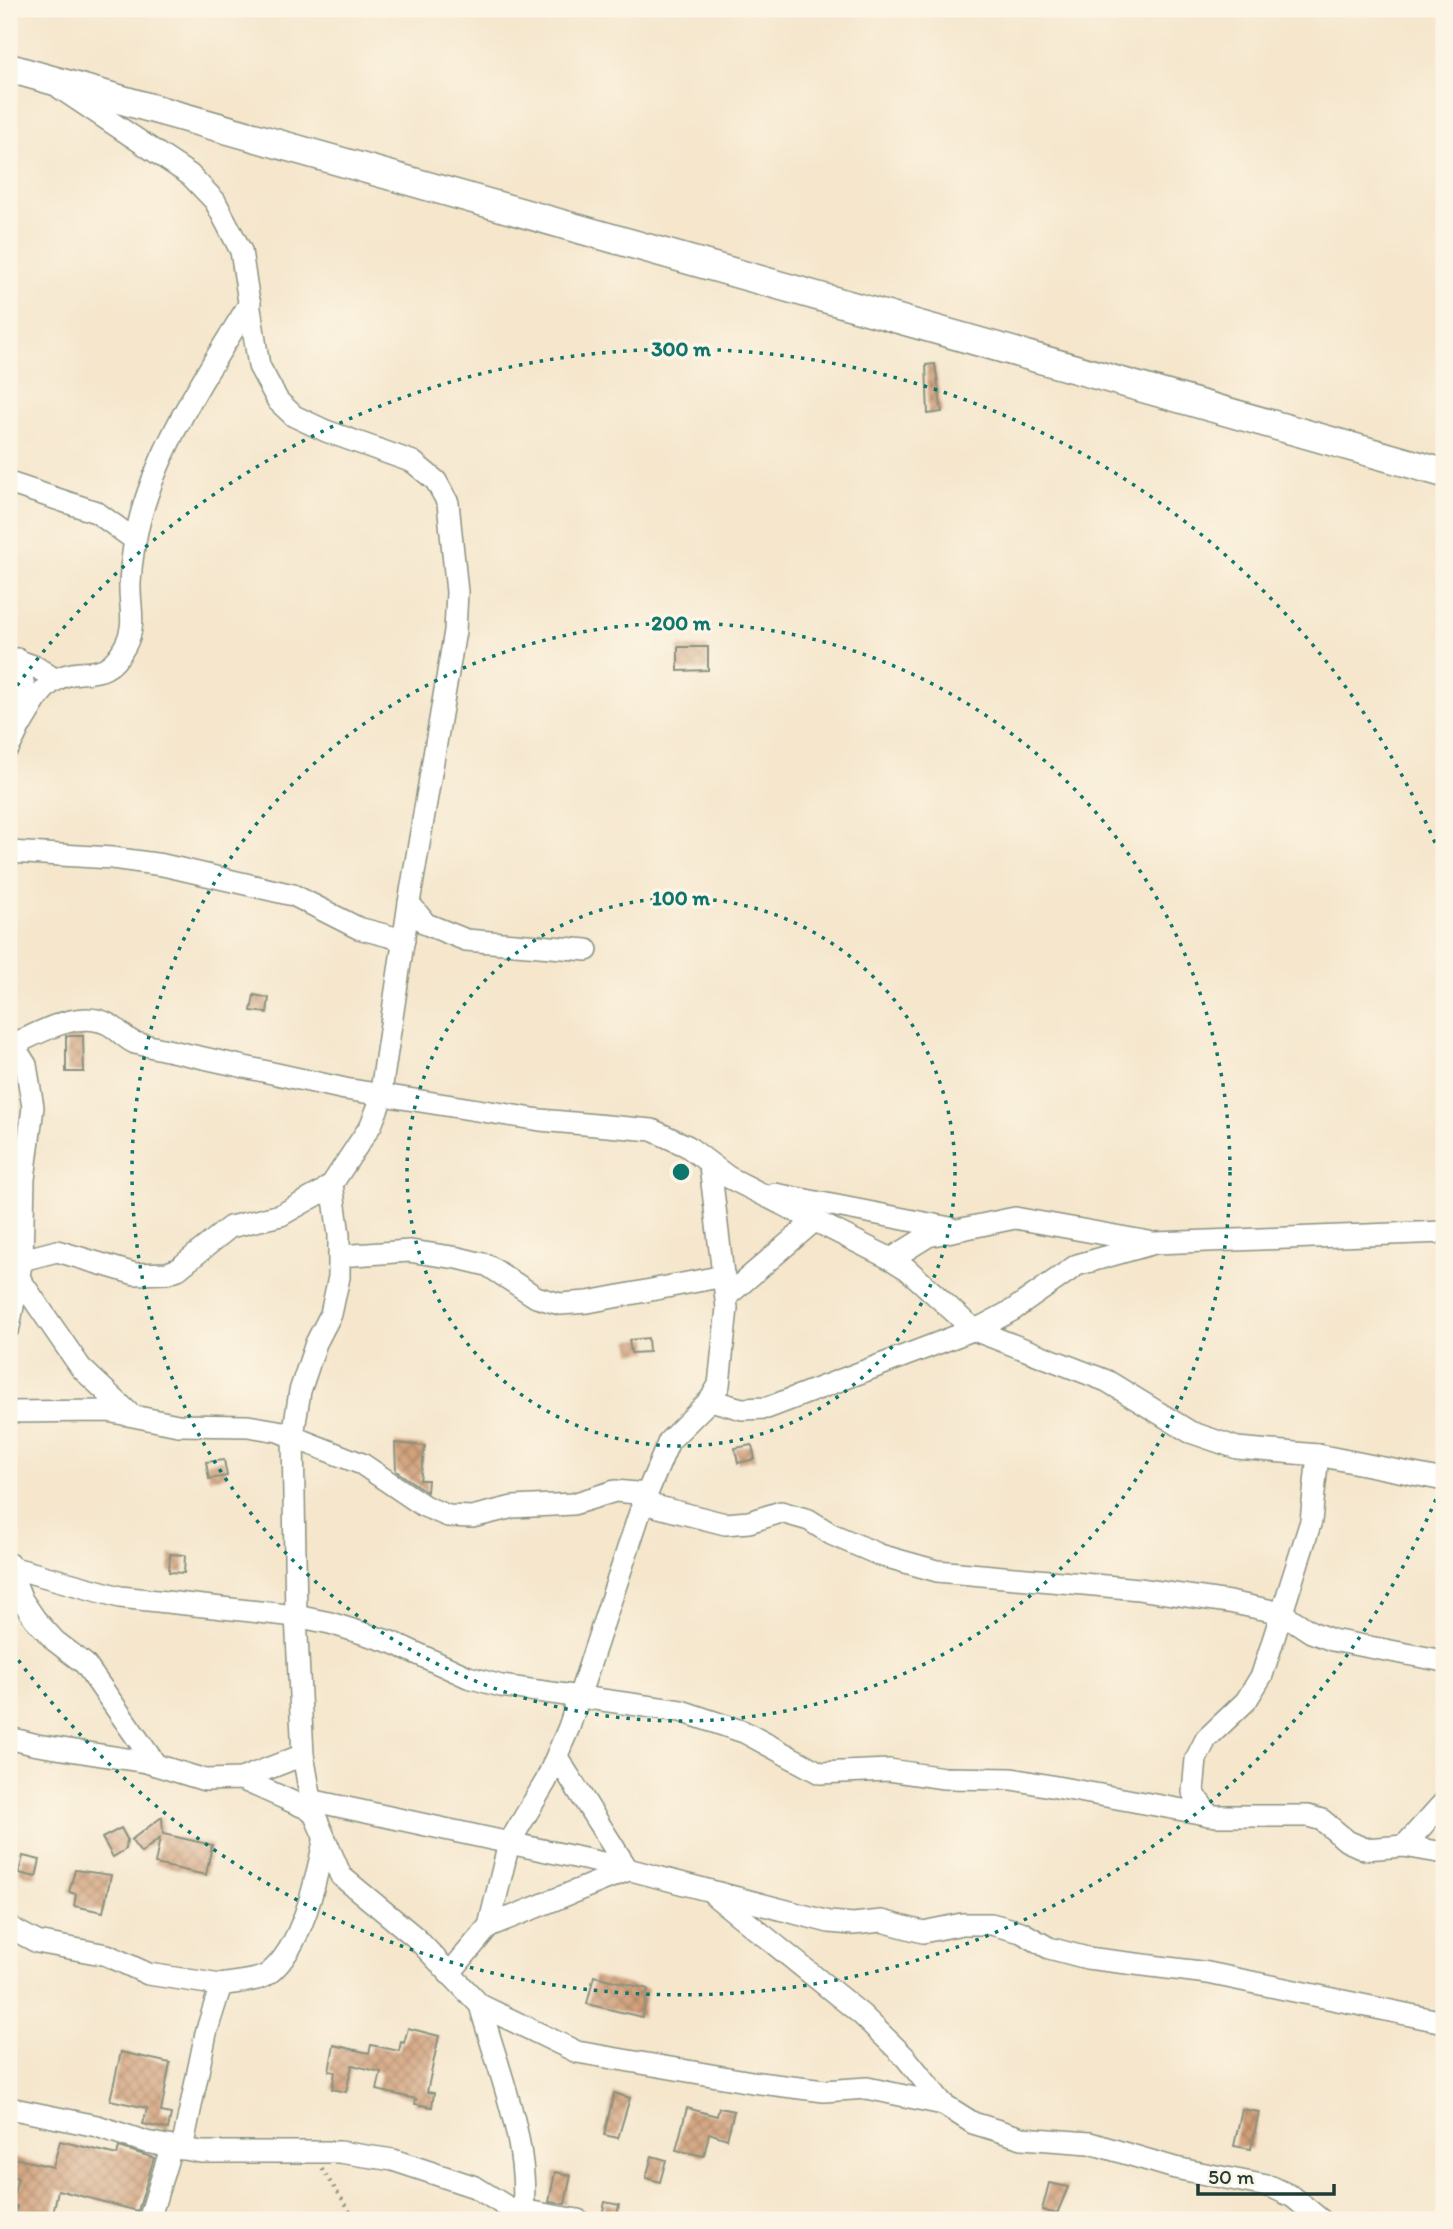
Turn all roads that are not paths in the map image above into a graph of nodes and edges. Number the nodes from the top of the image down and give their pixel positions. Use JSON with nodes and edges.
{"nodes":[{"id":1,"x":9,"y":68,"type":"edge"},
{"id":2,"x":44,"y":78,"type":"junction"},
{"id":3,"x":250,"y":303,"type":"junction"},
{"id":4,"x":1444,"y":473,"type":"edge"},
{"id":5,"x":9,"y":483,"type":"edge"},
{"id":6,"x":135,"y":540,"type":"junction"},
{"id":7,"x":13,"y":658,"type":"edge"},
{"id":8,"x":56,"y":680,"type":"junction"},
{"id":9,"x":22,"y":723,"type":"junction"},
{"id":10,"x":9,"y":747,"type":"edge"},
{"id":11,"x":9,"y":852,"type":"edge"},
{"id":12,"x":409,"y":903,"type":"junction"},
{"id":13,"x":404,"y":940,"type":"junction"},
{"id":14,"x":587,"y":950,"type":"dead end"},
{"id":15,"x":12,"y":1041,"type":"edge"},
{"id":16,"x":379,"y":1095,"type":"junction"},
{"id":17,"x":28,"y":1142,"type":"junction"},
{"id":18,"x":9,"y":1161,"type":"edge"},
{"id":19,"x":710,"y":1166,"type":"junction"},
{"id":20,"x":332,"y":1184,"type":"junction"},
{"id":21,"x":753,"y":1190,"type":"junction"},
{"id":22,"x":813,"y":1222,"type":"junction"},
{"id":23,"x":952,"y":1229,"type":"junction"},
{"id":24,"x":1444,"y":1232,"type":"edge"},
{"id":25,"x":1155,"y":1243,"type":"junction"},
{"id":26,"x":340,"y":1256,"type":"junction"},
{"id":27,"x":891,"y":1259,"type":"junction"},
{"id":28,"x":21,"y":1269,"type":"junction"},
{"id":29,"x":724,"y":1276,"type":"junction"},
{"id":30,"x":726,"y":1297,"type":"junction"},
{"id":31,"x":9,"y":1327,"type":"edge"},
{"id":32,"x":974,"y":1330,"type":"junction"},
{"id":33,"x":710,"y":1401,"type":"junction"},
{"id":34,"x":9,"y":1412,"type":"edge"},
{"id":35,"x":128,"y":1412,"type":"junction"},
{"id":36,"x":293,"y":1436,"type":"junction"},
{"id":37,"x":1318,"y":1455,"type":"junction"},
{"id":38,"x":1444,"y":1480,"type":"edge"},
{"id":39,"x":645,"y":1498,"type":"junction"},
{"id":40,"x":9,"y":1566,"type":"edge"},
{"id":41,"x":1282,"y":1613,"type":"junction"},
{"id":42,"x":296,"y":1616,"type":"junction"},
{"id":43,"x":1444,"y":1661,"type":"edge"},
{"id":44,"x":577,"y":1698,"type":"junction"},
{"id":45,"x":9,"y":1738,"type":"edge"},
{"id":46,"x":303,"y":1755,"type":"junction"},
{"id":47,"x":557,"y":1756,"type":"junction"},
{"id":48,"x":156,"y":1765,"type":"junction"},
{"id":49,"x":241,"y":1779,"type":"junction"},
{"id":50,"x":1444,"y":1802,"type":"edge"},
{"id":51,"x":312,"y":1806,"type":"junction"},
{"id":52,"x":1208,"y":1815,"type":"junction"},
{"id":53,"x":324,"y":1841,"type":"junction"},
{"id":54,"x":509,"y":1843,"type":"junction"},
{"id":55,"x":1404,"y":1846,"type":"junction"},
{"id":56,"x":1444,"y":1853,"type":"edge"},
{"id":57,"x":628,"y":1870,"type":"junction"},
{"id":58,"x":709,"y":1891,"type":"junction"},
{"id":59,"x":489,"y":1926,"type":"junction"},
{"id":60,"x":9,"y":1927,"type":"edge"},
{"id":61,"x":449,"y":1974,"type":"junction"},
{"id":62,"x":221,"y":1985,"type":"junction"},
{"id":63,"x":480,"y":2005,"type":"junction"},
{"id":64,"x":1444,"y":2022,"type":"edge"},
{"id":65,"x":943,"y":2104,"type":"junction"},
{"id":66,"x":9,"y":2108,"type":"edge"},
{"id":67,"x":177,"y":2149,"type":"junction"},
{"id":68,"x":523,"y":2215,"type":"edge"},
{"id":69,"x":149,"y":2220,"type":"edge"},
{"id":70,"x":578,"y":2220,"type":"edge"},
{"id":71,"x":1321,"y":2220,"type":"edge"}],
"edges":[{"from":1,"to":2,"type":"street"},
{"from":2,"to":3,"type":"street"},
{"from":2,"to":4,"type":"street"},
{"from":3,"to":6,"type":"street"},
{"from":3,"to":12,"type":"street"},
{"from":5,"to":6,"type":"street"},
{"from":6,"to":8,"type":"street"},
{"from":7,"to":8,"type":"street"},
{"from":7,"to":9,"type":"street"},
{"from":8,"to":9,"type":"street"},
{"from":9,"to":10,"type":"street"},
{"from":11,"to":13,"type":"street"},
{"from":12,"to":13,"type":"street"},
{"from":12,"to":14,"type":"street"},
{"from":13,"to":16,"type":"street"},
{"from":15,"to":16,"type":"street"},
{"from":15,"to":17,"type":"street"},
{"from":16,"to":19,"type":"street"},
{"from":16,"to":20,"type":"street"},
{"from":17,"to":18,"type":"street"},
{"from":17,"to":28,"type":"street"},
{"from":19,"to":21,"type":"street"},
{"from":19,"to":29,"type":"street"},
{"from":20,"to":26,"type":"street"},
{"from":20,"to":28,"type":"street"},
{"from":21,"to":22,"type":"street"},
{"from":21,"to":23,"type":"street"},
{"from":22,"to":27,"type":"street"},
{"from":22,"to":30,"type":"street"},
{"from":23,"to":25,"type":"street"},
{"from":23,"to":27,"type":"street"},
{"from":24,"to":25,"type":"street"},
{"from":25,"to":32,"type":"street"},
{"from":26,"to":29,"type":"street"},
{"from":26,"to":36,"type":"street"},
{"from":27,"to":32,"type":"street"},
{"from":28,"to":31,"type":"street"},
{"from":28,"to":35,"type":"street"},
{"from":29,"to":30,"type":"street"},
{"from":30,"to":33,"type":"street"},
{"from":32,"to":33,"type":"street"},
{"from":32,"to":37,"type":"street"},
{"from":33,"to":39,"type":"street"},
{"from":34,"to":35,"type":"street"},
{"from":35,"to":36,"type":"street"},
{"from":36,"to":39,"type":"street"},
{"from":36,"to":42,"type":"street"},
{"from":37,"to":38,"type":"street"},
{"from":37,"to":41,"type":"street"},
{"from":39,"to":41,"type":"street"},
{"from":39,"to":44,"type":"street"},
{"from":40,"to":42,"type":"street"},
{"from":40,"to":48,"type":"street"},
{"from":41,"to":43,"type":"street"},
{"from":41,"to":52,"type":"street"},
{"from":42,"to":44,"type":"street"},
{"from":42,"to":46,"type":"street"},
{"from":44,"to":47,"type":"street"},
{"from":44,"to":52,"type":"street"},
{"from":45,"to":48,"type":"street"},
{"from":46,"to":49,"type":"street"},
{"from":46,"to":51,"type":"street"},
{"from":47,"to":54,"type":"street"},
{"from":47,"to":57,"type":"street"},
{"from":48,"to":49,"type":"street"},
{"from":49,"to":51,"type":"street"},
{"from":50,"to":55,"type":"street"},
{"from":51,"to":53,"type":"street"},
{"from":51,"to":54,"type":"street"},
{"from":52,"to":55,"type":"street"},
{"from":53,"to":61,"type":"street"},
{"from":53,"to":62,"type":"street"},
{"from":54,"to":57,"type":"street"},
{"from":54,"to":59,"type":"street"},
{"from":55,"to":56,"type":"street"},
{"from":57,"to":58,"type":"street"},
{"from":57,"to":59,"type":"street"},
{"from":58,"to":64,"type":"street"},
{"from":58,"to":65,"type":"street"},
{"from":59,"to":61,"type":"street"},
{"from":60,"to":62,"type":"street"},
{"from":61,"to":63,"type":"street"},
{"from":62,"to":67,"type":"street"},
{"from":63,"to":65,"type":"street"},
{"from":63,"to":68,"type":"street"},
{"from":65,"to":71,"type":"street"},
{"from":66,"to":67,"type":"street"},
{"from":67,"to":68,"type":"street"},
{"from":67,"to":69,"type":"street"},
{"from":68,"to":70,"type":"street"}]}
